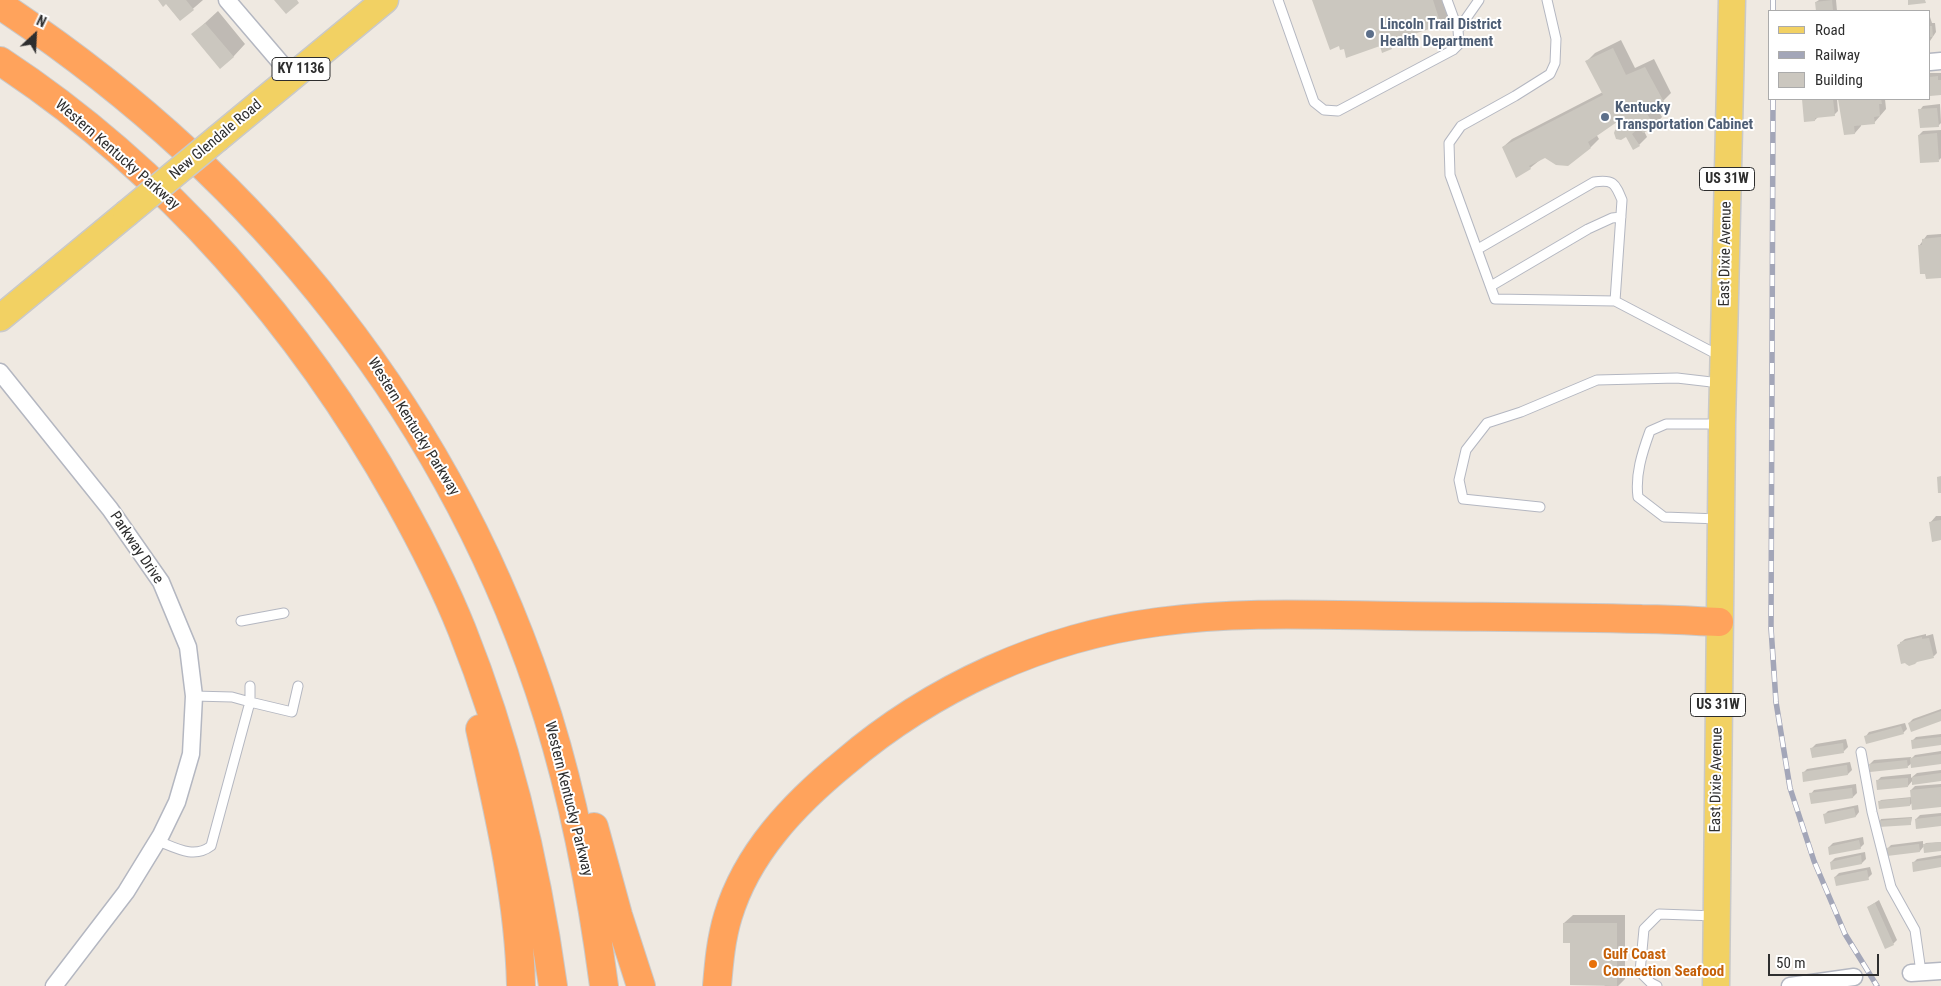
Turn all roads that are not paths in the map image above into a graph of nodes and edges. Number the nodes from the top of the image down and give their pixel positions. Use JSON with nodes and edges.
{"nodes":[{"id":1,"x":10,"y":0,"type":"edge"},
{"id":2,"x":227,"y":0,"type":"edge"},
{"id":3,"x":385,"y":0,"type":"edge"},
{"id":4,"x":1278,"y":0,"type":"edge"},
{"id":5,"x":1447,"y":0,"type":"edge"},
{"id":6,"x":1479,"y":0,"type":"edge"},
{"id":7,"x":1547,"y":0,"type":"edge"},
{"id":8,"x":1732,"y":0,"type":"edge"},
{"id":9,"x":0,"y":5,"type":"edge"},
{"id":10,"x":1458,"y":30,"type":"junction"},
{"id":11,"x":0,"y":61,"type":"edge"},
{"id":12,"x":292,"y":76,"type":"junction"},
{"id":13,"x":128,"y":97,"type":"junction"},
{"id":14,"x":1621,"y":217,"type":"junction"},
{"id":15,"x":1478,"y":249,"type":"junction"},
{"id":16,"x":1492,"y":286,"type":"junction"},
{"id":17,"x":1615,"y":300,"type":"junction"},
{"id":18,"x":0,"y":318,"type":"edge"},
{"id":19,"x":1723,"y":371,"type":"junction"},
{"id":20,"x":0,"y":372,"type":"edge"},
{"id":21,"x":398,"y":399,"type":"junction"},
{"id":22,"x":1722,"y":424,"type":"junction"},
{"id":23,"x":1540,"y":507,"type":"dead end"},
{"id":24,"x":1720,"y":520,"type":"junction"},
{"id":25,"x":413,"y":526,"type":"junction"},
{"id":26,"x":284,"y":613,"type":"dead end"},
{"id":27,"x":241,"y":620,"type":"dead end"},
{"id":28,"x":1719,"y":622,"type":"junction"},
{"id":29,"x":250,"y":686,"type":"dead end"},
{"id":30,"x":298,"y":686,"type":"dead end"},
{"id":31,"x":194,"y":696,"type":"junction"},
{"id":32,"x":250,"y":702,"type":"junction"},
{"id":33,"x":1861,"y":752,"type":"dead end"},
{"id":34,"x":158,"y":841,"type":"junction"},
{"id":35,"x":1716,"y":916,"type":"junction"},
{"id":36,"x":1941,"y":971,"type":"edge"},
{"id":37,"x":1916,"y":973,"type":"joint"},
{"id":38,"x":1854,"y":977,"type":"dead end"},
{"id":39,"x":1832,"y":983,"type":"edge"},
{"id":40,"x":1653,"y":985,"type":"edge"},
{"id":41,"x":54,"y":986,"type":"edge"},
{"id":42,"x":521,"y":986,"type":"edge"},
{"id":43,"x":553,"y":986,"type":"edge"},
{"id":44,"x":604,"y":986,"type":"edge"},
{"id":45,"x":641,"y":986,"type":"edge"},
{"id":46,"x":717,"y":986,"type":"edge"},
{"id":47,"x":1716,"y":986,"type":"edge"},
{"id":48,"x":1790,"y":986,"type":"edge"}],
"edges":[{"from":1,"to":13,"type":"highway"},
{"from":2,"to":12,"type":"street"},
{"from":3,"to":12,"type":"main road","name":"New Glendale Road","number":"KY 1136"},
{"from":4,"to":10,"type":"lane"},
{"from":5,"to":10,"type":"lane"},
{"from":6,"to":10,"type":"lane"},
{"from":7,"to":15,"type":"lane"},
{"from":8,"to":19,"type":"main road","name":"East Dixie Avenue","number":"US 31W"},
{"from":9,"to":13,"type":"highway","name":"Western Kentucky Parkway"},
{"from":11,"to":25,"type":"highway","name":"Western Kentucky Parkway"},
{"from":12,"to":18,"type":"main road","name":"New Glendale Road","number":"KY 1136","bridge":true},
{"from":13,"to":21,"type":"highway","name":"Western Kentucky Parkway"},
{"from":14,"to":15,"type":"lane"},
{"from":14,"to":16,"type":"lane"},
{"from":14,"to":17,"type":"lane"},
{"from":15,"to":16,"type":"lane"},
{"from":16,"to":17,"type":"lane"},
{"from":17,"to":19,"type":"lane"},
{"from":19,"to":22,"type":"main road","number":"US 31W"},
{"from":19,"to":23,"type":"lane"},
{"from":20,"to":31,"type":"street","name":"Parkway Drive"},
{"from":21,"to":44,"type":"highway","name":"Western Kentucky Parkway"},
{"from":21,"to":45,"type":"highway"},
{"from":22,"to":24,"type":"main road","name":"East Dixie Avenue","number":"US 31W"},
{"from":22,"to":24,"type":"lane"},
{"from":24,"to":28,"type":"main road","name":"East Dixie Avenue","number":"US 31W"},
{"from":25,"to":42,"type":"highway"},
{"from":25,"to":43,"type":"highway","name":"Western Kentucky Parkway"},
{"from":26,"to":27,"type":"lane"},
{"from":28,"to":35,"type":"main road","name":"East Dixie Avenue","number":"US 31W"},
{"from":28,"to":46,"type":"highway"},
{"from":29,"to":32,"type":"lane"},
{"from":30,"to":32,"type":"lane"},
{"from":31,"to":32,"type":"lane"},
{"from":31,"to":34,"type":"street","name":"Parkway Drive"},
{"from":32,"to":34,"type":"lane"},
{"from":33,"to":37,"type":"lane"},
{"from":34,"to":41,"type":"street","name":"Parkway Drive"},
{"from":35,"to":40,"type":"lane"},
{"from":35,"to":47,"type":"main road","name":"East Dixie Avenue","number":"US 31W"},
{"from":36,"to":37,"type":"street"},
{"from":38,"to":39,"type":"street"},
{"from":39,"to":48,"type":"street"}]}
